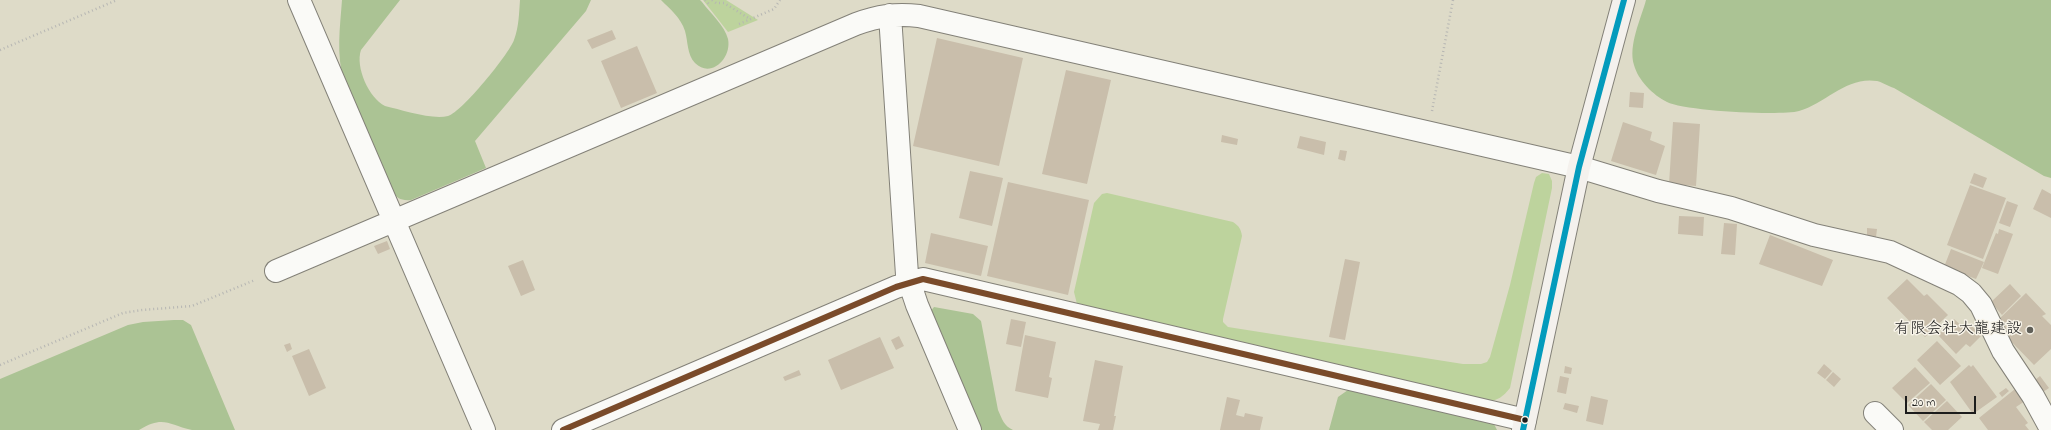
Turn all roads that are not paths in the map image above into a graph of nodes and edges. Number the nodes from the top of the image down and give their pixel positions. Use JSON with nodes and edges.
{"nodes":[{"id":1,"x":299,"y":0,"type":"edge"},
{"id":2,"x":1624,"y":0,"type":"edge"},
{"id":3,"x":898,"y":9,"type":"edge"},
{"id":4,"x":1578,"y":167,"type":"junction"},
{"id":5,"x":394,"y":221,"type":"junction"},
{"id":6,"x":276,"y":271,"type":"road end"},
{"id":7,"x":910,"y":283,"type":"junction"},
{"id":8,"x":1875,"y":413,"type":"dead end"},
{"id":9,"x":1524,"y":425,"type":"edge"},
{"id":10,"x":2051,"y":429,"type":"edge"},
{"id":11,"x":484,"y":430,"type":"edge"},
{"id":12,"x":563,"y":430,"type":"edge"},
{"id":13,"x":970,"y":430,"type":"edge"},
{"id":14,"x":1892,"y":430,"type":"edge"}],
"edges":[{"from":1,"to":5,"type":"street"},
{"from":2,"to":4,"type":"street"},
{"from":3,"to":4,"type":"street"},
{"from":3,"to":5,"type":"street"},
{"from":3,"to":7,"type":"street"},
{"from":4,"to":9,"type":"street"},
{"from":4,"to":10,"type":"street"},
{"from":5,"to":6,"type":"street"},
{"from":5,"to":11,"type":"street"},
{"from":7,"to":9,"type":"street"},
{"from":7,"to":12,"type":"street"},
{"from":7,"to":13,"type":"street"},
{"from":8,"to":14,"type":"street"}]}
